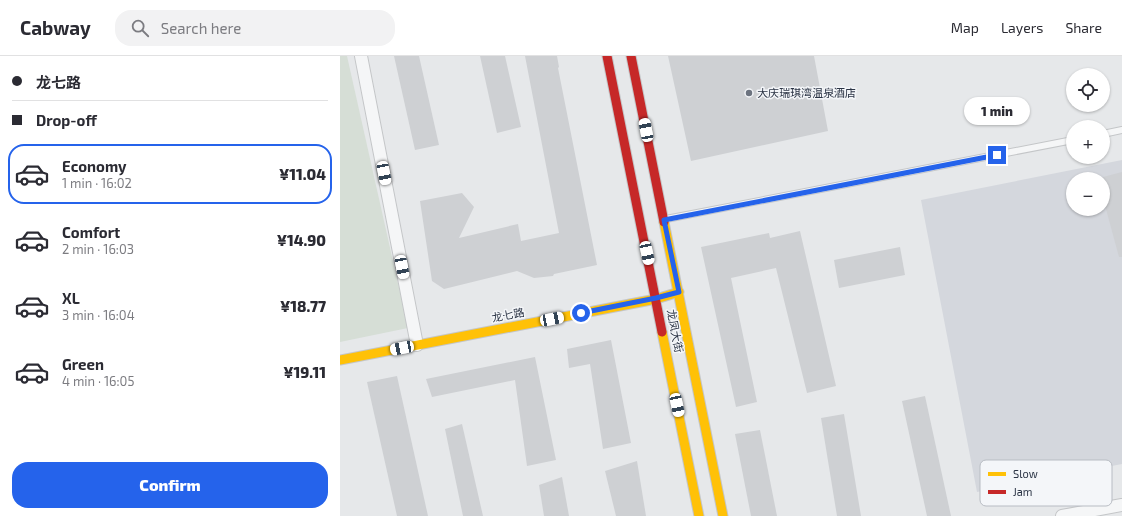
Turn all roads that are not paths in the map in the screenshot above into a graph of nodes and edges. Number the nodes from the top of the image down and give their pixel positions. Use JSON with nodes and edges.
{"nodes":[{"id":1,"x":361,"y":56,"type":"edge"},
{"id":2,"x":607,"y":56,"type":"edge"},
{"id":3,"x":631,"y":56,"type":"edge"},
{"id":4,"x":1122,"y":130,"type":"edge"},
{"id":5,"x":1110,"y":133,"type":"edge"},
{"id":6,"x":1066,"y":141,"type":"edge"},
{"id":7,"x":664,"y":220,"type":"junction"},
{"id":8,"x":679,"y":292,"type":"junction"},
{"id":9,"x":656,"y":298,"type":"junction"},
{"id":10,"x":417,"y":345,"type":"junction"},
{"id":11,"x":340,"y":360,"type":"edge"},
{"id":12,"x":1122,"y":505,"type":"edge"},
{"id":13,"x":699,"y":516,"type":"edge"},
{"id":14,"x":723,"y":516,"type":"edge"},
{"id":15,"x":1062,"y":516,"type":"edge"}],
"edges":[{"from":1,"to":10,"type":"street"},
{"from":2,"to":9,"type":"main road","name":"龙凤大街"},
{"from":3,"to":7,"type":"main road","name":"龙凤大街"},
{"from":4,"to":5,"type":"lane"},
{"from":6,"to":7,"type":"lane"},
{"from":7,"to":8,"type":"main road","name":"龙凤大街"},
{"from":8,"to":9,"type":"main road","name":"龙七路"},
{"from":8,"to":14,"type":"main road","name":"龙凤大街"},
{"from":9,"to":10,"type":"main road","name":"龙七路"},
{"from":9,"to":13,"type":"main road","name":"龙凤大街"},
{"from":10,"to":11,"type":"main road","name":"龙七路"},
{"from":12,"to":15,"type":"street"}]}
